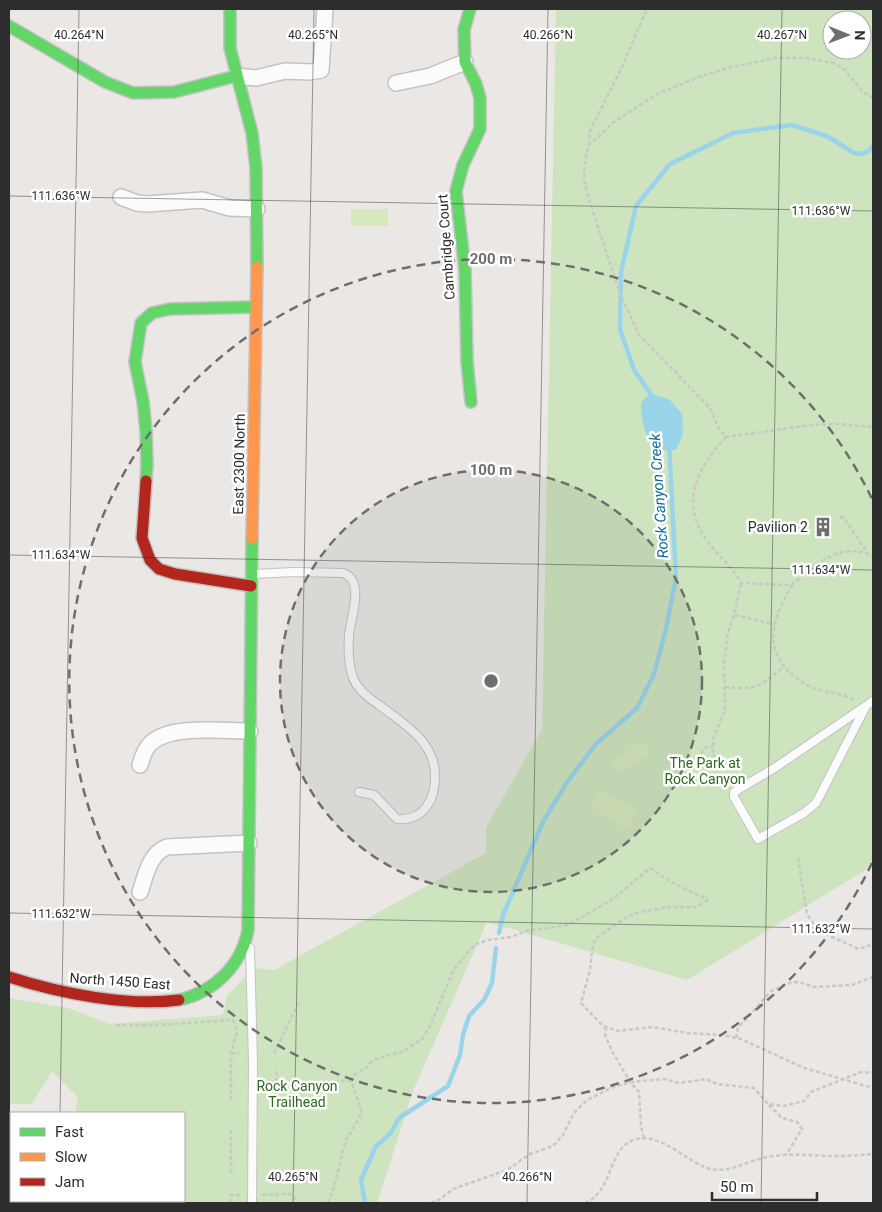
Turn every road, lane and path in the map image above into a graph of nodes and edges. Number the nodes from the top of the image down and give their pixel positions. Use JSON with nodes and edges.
{"nodes":[{"id":1,"x":230,"y":9,"type":"edge"},
{"id":2,"x":325,"y":9,"type":"edge"},
{"id":3,"x":470,"y":9,"type":"edge"},
{"id":4,"x":647,"y":9,"type":"edge"},
{"id":5,"x":9,"y":26,"type":"edge"},
{"id":6,"x":465,"y":62,"type":"junction"},
{"id":7,"x":236,"y":76,"type":"junction"},
{"id":8,"x":396,"y":83,"type":"dead end"},
{"id":9,"x":873,"y":98,"type":"edge"},
{"id":10,"x":589,"y":145,"type":"junction"},
{"id":11,"x":121,"y":197,"type":"dead end"},
{"id":12,"x":257,"y":209,"type":"junction"},
{"id":13,"x":256,"y":306,"type":"junction"},
{"id":14,"x":471,"y":402,"type":"dead end"},
{"id":15,"x":873,"y":427,"type":"edge"},
{"id":16,"x":726,"y":437,"type":"junction"},
{"id":17,"x":840,"y":518,"type":"dead end"},
{"id":18,"x":868,"y":553,"type":"junction"},
{"id":19,"x":873,"y":556,"type":"edge"},
{"id":20,"x":251,"y":580,"type":"junction"},
{"id":21,"x":741,"y":584,"type":"junction"},
{"id":22,"x":792,"y":585,"type":"junction"},
{"id":23,"x":734,"y":615,"type":"junction"},
{"id":24,"x":774,"y":624,"type":"junction"},
{"id":25,"x":785,"y":666,"type":"junction"},
{"id":26,"x":725,"y":687,"type":"junction"},
{"id":27,"x":854,"y":700,"type":"dead end"},
{"id":28,"x":873,"y":701,"type":"edge"},
{"id":29,"x":866,"y":706,"type":"junction"},
{"id":30,"x":250,"y":731,"type":"junction"},
{"id":31,"x":712,"y":747,"type":"junction"},
{"id":32,"x":691,"y":762,"type":"dead end"},
{"id":33,"x":140,"y":765,"type":"dead end"},
{"id":34,"x":721,"y":784,"type":"dead end"},
{"id":35,"x":359,"y":792,"type":"dead end"},
{"id":36,"x":249,"y":843,"type":"junction"},
{"id":37,"x":798,"y":858,"type":"dead end"},
{"id":38,"x":140,"y":892,"type":"dead end"},
{"id":39,"x":249,"y":924,"type":"junction"},
{"id":40,"x":873,"y":944,"type":"edge"},
{"id":41,"x":9,"y":977,"type":"edge"},
{"id":42,"x":873,"y":977,"type":"edge"},
{"id":43,"x":300,"y":1000,"type":"dead end"},
{"id":44,"x":116,"y":1025,"type":"dead end"},
{"id":45,"x":606,"y":1027,"type":"junction"},
{"id":46,"x":736,"y":1038,"type":"junction"},
{"id":47,"x":274,"y":1052,"type":"dead end"},
{"id":48,"x":231,"y":1053,"type":"junction"},
{"id":49,"x":239,"y":1054,"type":"dead end"},
{"id":50,"x":277,"y":1068,"type":"dead end"},
{"id":51,"x":873,"y":1073,"type":"edge"},
{"id":52,"x":843,"y":1080,"type":"junction"},
{"id":53,"x":276,"y":1082,"type":"junction"},
{"id":54,"x":351,"y":1082,"type":"junction"},
{"id":55,"x":630,"y":1082,"type":"junction"},
{"id":56,"x":873,"y":1088,"type":"edge"},
{"id":57,"x":263,"y":1091,"type":"dead end"},
{"id":58,"x":232,"y":1101,"type":"dead end"},
{"id":59,"x":768,"y":1104,"type":"junction"},
{"id":60,"x":231,"y":1128,"type":"dead end"},
{"id":61,"x":644,"y":1139,"type":"junction"},
{"id":62,"x":873,"y":1154,"type":"edge"},
{"id":63,"x":786,"y":1155,"type":"junction"},
{"id":64,"x":231,"y":1173,"type":"dead end"},
{"id":65,"x":252,"y":1191,"type":"junction"},
{"id":66,"x":230,"y":1203,"type":"edge"},
{"id":67,"x":252,"y":1203,"type":"edge"},
{"id":68,"x":294,"y":1203,"type":"edge"},
{"id":69,"x":328,"y":1203,"type":"edge"},
{"id":70,"x":431,"y":1203,"type":"edge"},
{"id":71,"x":584,"y":1203,"type":"edge"}],
"edges":[{"from":1,"to":7,"type":"street","name":"East 2300 North"},
{"from":2,"to":7,"type":"street"},
{"from":3,"to":6,"type":"street","name":"Cambridge Court"},
{"from":4,"to":10,"type":"path"},
{"from":5,"to":7,"type":"street"},
{"from":6,"to":8,"type":"street"},
{"from":6,"to":14,"type":"street","name":"Cambridge Court"},
{"from":7,"to":12,"type":"street","name":"East 2300 North"},
{"from":9,"to":10,"type":"path"},
{"from":10,"to":16,"type":"path"},
{"from":11,"to":12,"type":"street"},
{"from":12,"to":13,"type":"street","name":"East 2300 North"},
{"from":13,"to":20,"type":"street","name":"East 2300 North"},
{"from":13,"to":20,"type":"street"},
{"from":15,"to":16,"type":"path"},
{"from":16,"to":21,"type":"path"},
{"from":17,"to":18,"type":"path"},
{"from":18,"to":19,"type":"path"},
{"from":18,"to":22,"type":"path"},
{"from":20,"to":30,"type":"street","name":"East 2300 North"},
{"from":20,"to":35,"type":"lane"},
{"from":21,"to":22,"type":"path"},
{"from":21,"to":23,"type":"path"},
{"from":22,"to":24,"type":"path"},
{"from":23,"to":24,"type":"path"},
{"from":23,"to":26,"type":"path"},
{"from":24,"to":25,"type":"path"},
{"from":25,"to":26,"type":"path"},
{"from":25,"to":27,"type":"path"},
{"from":26,"to":31,"type":"path"},
{"from":28,"to":29,"type":"lane"},
{"from":29,"to":29,"type":"lane"},
{"from":30,"to":33,"type":"street"},
{"from":30,"to":36,"type":"street","name":"East 2300 North"},
{"from":31,"to":32,"type":"path"},
{"from":31,"to":34,"type":"path"},
{"from":36,"to":38,"type":"street"},
{"from":36,"to":39,"type":"street","name":"East 2300 North"},
{"from":37,"to":40,"type":"path"},
{"from":39,"to":41,"type":"street","name":"North 1450 East"},
{"from":39,"to":65,"type":"lane"},
{"from":42,"to":46,"type":"path"},
{"from":43,"to":47,"type":"path"},
{"from":44,"to":48,"type":"path"},
{"from":45,"to":46,"type":"path"},
{"from":45,"to":54,"type":"path"},
{"from":45,"to":55,"type":"path"},
{"from":46,"to":52,"type":"path"},
{"from":48,"to":49,"type":"path"},
{"from":48,"to":58,"type":"path"},
{"from":50,"to":53,"type":"path"},
{"from":51,"to":52,"type":"path"},
{"from":52,"to":56,"type":"path"},
{"from":52,"to":59,"type":"path"},
{"from":53,"to":54,"type":"path"},
{"from":53,"to":57,"type":"path"},
{"from":54,"to":69,"type":"path"},
{"from":55,"to":59,"type":"path"},
{"from":55,"to":61,"type":"path"},
{"from":55,"to":70,"type":"path"},
{"from":59,"to":63,"type":"path"},
{"from":60,"to":64,"type":"path"},
{"from":61,"to":63,"type":"path"},
{"from":61,"to":71,"type":"path"},
{"from":62,"to":63,"type":"path"},
{"from":65,"to":66,"type":"path"},
{"from":65,"to":67,"type":"lane"},
{"from":65,"to":68,"type":"path"}]}
